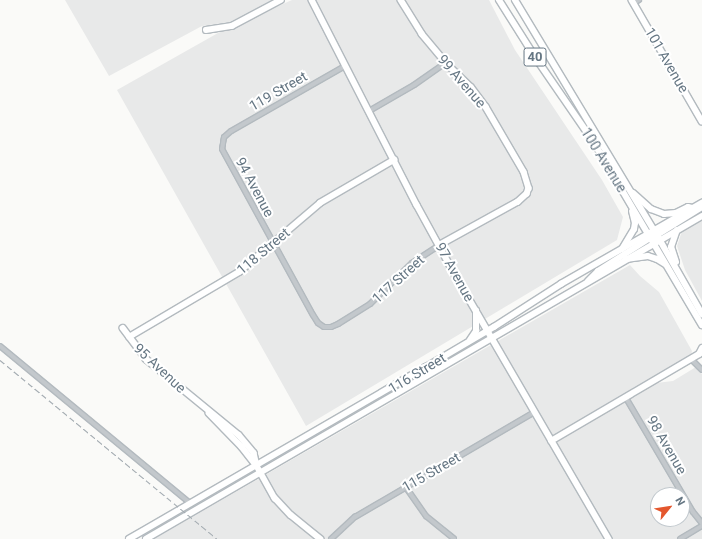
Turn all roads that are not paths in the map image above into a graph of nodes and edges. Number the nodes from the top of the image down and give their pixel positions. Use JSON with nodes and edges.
{"nodes":[{"id":1,"x":281,"y":0,"type":"edge"},
{"id":2,"x":312,"y":0,"type":"edge"},
{"id":3,"x":401,"y":0,"type":"edge"},
{"id":4,"x":499,"y":0,"type":"edge"},
{"id":5,"x":515,"y":0,"type":"edge"},
{"id":6,"x":635,"y":1,"type":"edge"},
{"id":7,"x":206,"y":30,"type":"dead end"},
{"id":8,"x":446,"y":63,"type":"junction"},
{"id":9,"x":345,"y":66,"type":"junction"},
{"id":10,"x":369,"y":111,"type":"junction"},
{"id":11,"x":702,"y":121,"type":"edge"},
{"id":12,"x":224,"y":137,"type":"joint"},
{"id":13,"x":394,"y":160,"type":"junction"},
{"id":14,"x":529,"y":188,"type":"joint"},
{"id":15,"x":630,"y":191,"type":"junction"},
{"id":16,"x":628,"y":199,"type":"junction"},
{"id":17,"x":702,"y":203,"type":"edge"},
{"id":18,"x":692,"y":208,"type":"junction"},
{"id":19,"x":702,"y":208,"type":"edge"},
{"id":20,"x":702,"y":216,"type":"edge"},
{"id":21,"x":677,"y":230,"type":"junction"},
{"id":22,"x":657,"y":235,"type":"junction"},
{"id":23,"x":651,"y":238,"type":"junction"},
{"id":24,"x":273,"y":243,"type":"junction"},
{"id":25,"x":440,"y":245,"type":"junction"},
{"id":26,"x":622,"y":249,"type":"junction"},
{"id":27,"x":626,"y":259,"type":"junction"},
{"id":28,"x":666,"y":265,"type":"junction"},
{"id":29,"x":682,"y":279,"type":"junction"},
{"id":30,"x":588,"y":281,"type":"junction"},
{"id":31,"x":476,"y":311,"type":"junction"},
{"id":32,"x":702,"y":314,"type":"edge"},
{"id":33,"x":702,"y":325,"type":"edge"},
{"id":34,"x":324,"y":327,"type":"joint"},
{"id":35,"x":123,"y":328,"type":"dead end"},
{"id":36,"x":487,"y":331,"type":"junction"},
{"id":37,"x":129,"y":337,"type":"junction"},
{"id":38,"x":492,"y":339,"type":"junction"},
{"id":39,"x":469,"y":342,"type":"junction"},
{"id":40,"x":0,"y":346,"type":"edge"},
{"id":41,"x":701,"y":352,"type":"edge"},
{"id":42,"x":692,"y":360,"type":"junction"},
{"id":43,"x":702,"y":370,"type":"edge"},
{"id":44,"x":626,"y":398,"type":"junction"},
{"id":45,"x":535,"y":412,"type":"junction"},
{"id":46,"x":551,"y":441,"type":"junction"},
{"id":47,"x":257,"y":466,"type":"junction"},
{"id":48,"x":261,"y":472,"type":"junction"},
{"id":49,"x":406,"y":486,"type":"junction"},
{"id":50,"x":191,"y":504,"type":"junction"},
{"id":51,"x":702,"y":523,"type":"edge"},
{"id":52,"x":702,"y":526,"type":"edge"},
{"id":53,"x":129,"y":539,"type":"edge"},
{"id":54,"x":146,"y":539,"type":"edge"},
{"id":55,"x":321,"y":539,"type":"edge"},
{"id":56,"x":332,"y":539,"type":"edge"},
{"id":57,"x":454,"y":539,"type":"edge"},
{"id":58,"x":609,"y":539,"type":"edge"},
{"id":59,"x":680,"y":539,"type":"edge"}],
"edges":[{"from":1,"to":7,"type":"street"},
{"from":2,"to":9,"type":"street","name":"97 Avenue"},
{"from":3,"to":8,"type":"street","name":"99 Avenue"},
{"from":4,"to":16,"type":"main road","name":"100 Avenue","number":"40"},
{"from":5,"to":15,"type":"main road","name":"100 Avenue","number":"40"},
{"from":6,"to":11,"type":"street","name":"101 Avenue"},
{"from":8,"to":10,"type":"street"},
{"from":8,"to":14,"type":"street","name":"99 Avenue"},
{"from":9,"to":10,"type":"street","name":"97 Avenue"},
{"from":9,"to":12,"type":"street","name":"119 Street"},
{"from":10,"to":13,"type":"street","name":"97 Avenue"},
{"from":12,"to":24,"type":"street","name":"94 Avenue"},
{"from":13,"to":24,"type":"street","name":"118 Street"},
{"from":13,"to":25,"type":"street","name":"97 Avenue"},
{"from":14,"to":25,"type":"street","name":"117 Street"},
{"from":15,"to":18,"type":"main road"},
{"from":15,"to":22,"type":"main road","name":"100 Avenue","number":"40"},
{"from":16,"to":23,"type":"main road","name":"100 Avenue","number":"40"},
{"from":16,"to":26,"type":"main road"},
{"from":17,"to":18,"type":"street","name":"116 Street"},
{"from":18,"to":22,"type":"street","name":"116 Street"},
{"from":19,"to":22,"type":"main road"},
{"from":20,"to":21,"type":"street","name":"116 Street"},
{"from":21,"to":22,"type":"street","name":"116 Street"},
{"from":21,"to":29,"type":"main road"},
{"from":22,"to":23,"type":"main road"},
{"from":22,"to":23,"type":"street","name":"116 Street"},
{"from":22,"to":29,"type":"main road","name":"100 Avenue","number":"40"},
{"from":23,"to":26,"type":"street","name":"116 Street"},
{"from":23,"to":27,"type":"street","name":"116 Street"},
{"from":23,"to":28,"type":"main road","name":"100 Avenue","number":"40"},
{"from":23,"to":30,"type":"main road"},
{"from":24,"to":34,"type":"street","name":"94 Avenue"},
{"from":24,"to":37,"type":"street","name":"118 Street"},
{"from":25,"to":31,"type":"street","name":"97 Avenue"},
{"from":25,"to":34,"type":"street","name":"117 Street"},
{"from":26,"to":36,"type":"street","name":"116 Street"},
{"from":27,"to":28,"type":"main road"},
{"from":27,"to":30,"type":"street","name":"116 Street"},
{"from":28,"to":33,"type":"main road","name":"100 Avenue","number":"40"},
{"from":29,"to":32,"type":"main road","name":"100 Avenue","number":"40"},
{"from":30,"to":38,"type":"street","name":"116 Street"},
{"from":31,"to":36,"type":"street","name":"97 Avenue"},
{"from":31,"to":39,"type":"street"},
{"from":35,"to":37,"type":"street","name":"95 Avenue"},
{"from":36,"to":38,"type":"street","name":"97 Avenue"},
{"from":36,"to":39,"type":"street","name":"116 Street"},
{"from":37,"to":47,"type":"street","name":"95 Avenue"},
{"from":38,"to":45,"type":"street","name":"97 Avenue"},
{"from":38,"to":48,"type":"street","name":"116 Street"},
{"from":39,"to":47,"type":"street","name":"116 Street"},
{"from":40,"to":50,"type":"street"},
{"from":41,"to":42,"type":"street"},
{"from":42,"to":43,"type":"street"},
{"from":42,"to":44,"type":"street"},
{"from":44,"to":46,"type":"street"},
{"from":44,"to":51,"type":"street","name":"98 Avenue"},
{"from":45,"to":46,"type":"street","name":"97 Avenue"},
{"from":45,"to":49,"type":"street","name":"115 Street"},
{"from":46,"to":58,"type":"street","name":"97 Avenue"},
{"from":47,"to":48,"type":"street","name":"95 Avenue"},
{"from":47,"to":50,"type":"street","name":"116 Street"},
{"from":48,"to":54,"type":"street","name":"116 Street"},
{"from":48,"to":55,"type":"street","name":"95 Avenue"},
{"from":49,"to":56,"type":"street","name":"115 Street"},
{"from":49,"to":57,"type":"street"},
{"from":50,"to":53,"type":"street","name":"116 Street"},
{"from":52,"to":59,"type":"street"}]}
